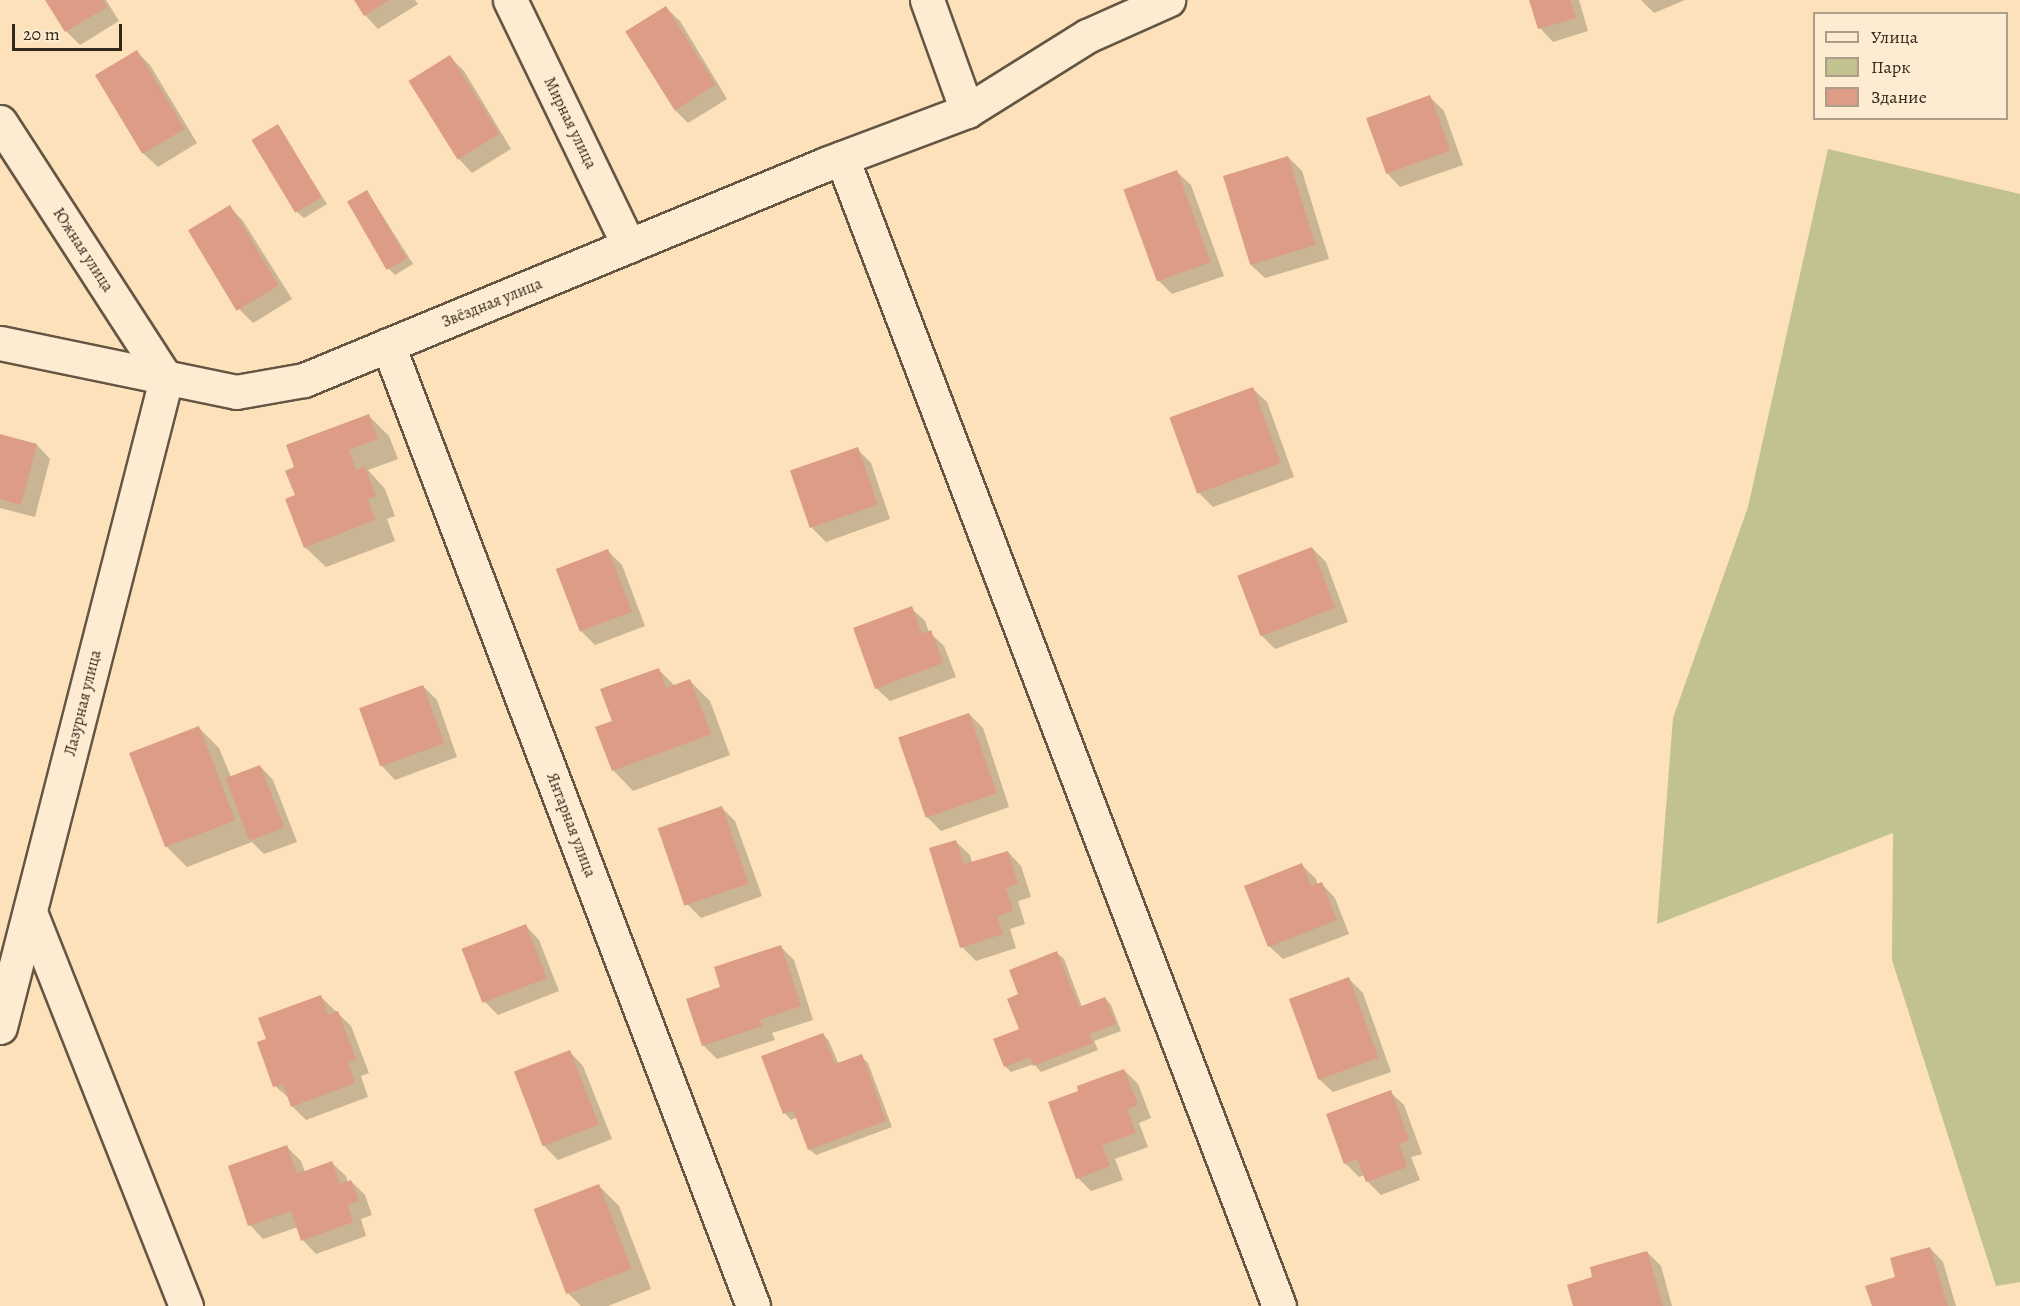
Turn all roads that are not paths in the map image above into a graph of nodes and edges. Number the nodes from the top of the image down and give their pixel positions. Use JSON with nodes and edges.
{"nodes":[{"id":1,"x":510,"y":0,"type":"edge"},
{"id":2,"x":927,"y":0,"type":"edge"},
{"id":3,"x":1168,"y":0,"type":"edge"},
{"id":4,"x":967,"y":111,"type":"junction"},
{"id":5,"x":0,"y":122,"type":"edge"},
{"id":6,"x":842,"y":158,"type":"junction"},
{"id":7,"x":629,"y":246,"type":"junction"},
{"id":8,"x":0,"y":343,"type":"edge"},
{"id":9,"x":388,"y":345,"type":"junction"},
{"id":10,"x":166,"y":379,"type":"junction"},
{"id":11,"x":30,"y":912,"type":"junction"},
{"id":12,"x":0,"y":1027,"type":"edge"},
{"id":13,"x":186,"y":1306,"type":"edge"},
{"id":14,"x":753,"y":1306,"type":"edge"},
{"id":15,"x":1279,"y":1306,"type":"edge"}],
"edges":[{"from":1,"to":7,"type":"street","name":"Мирная улица"},
{"from":2,"to":4,"type":"street"},
{"from":3,"to":4,"type":"street","name":"Звёздная улица"},
{"from":4,"to":6,"type":"street","name":"Звёздная улица"},
{"from":5,"to":10,"type":"street","name":"Южная улица"},
{"from":6,"to":7,"type":"street","name":"Звёздная улица"},
{"from":6,"to":15,"type":"street"},
{"from":7,"to":9,"type":"street","name":"Звёздная улица"},
{"from":8,"to":10,"type":"street","name":"Звёздная улица"},
{"from":9,"to":10,"type":"street","name":"Звёздная улица"},
{"from":9,"to":14,"type":"street","name":"Янтарная улица"},
{"from":10,"to":11,"type":"street","name":"Лазурная улица"},
{"from":11,"to":12,"type":"street","name":"Лазурная улица"},
{"from":11,"to":13,"type":"street"}]}
